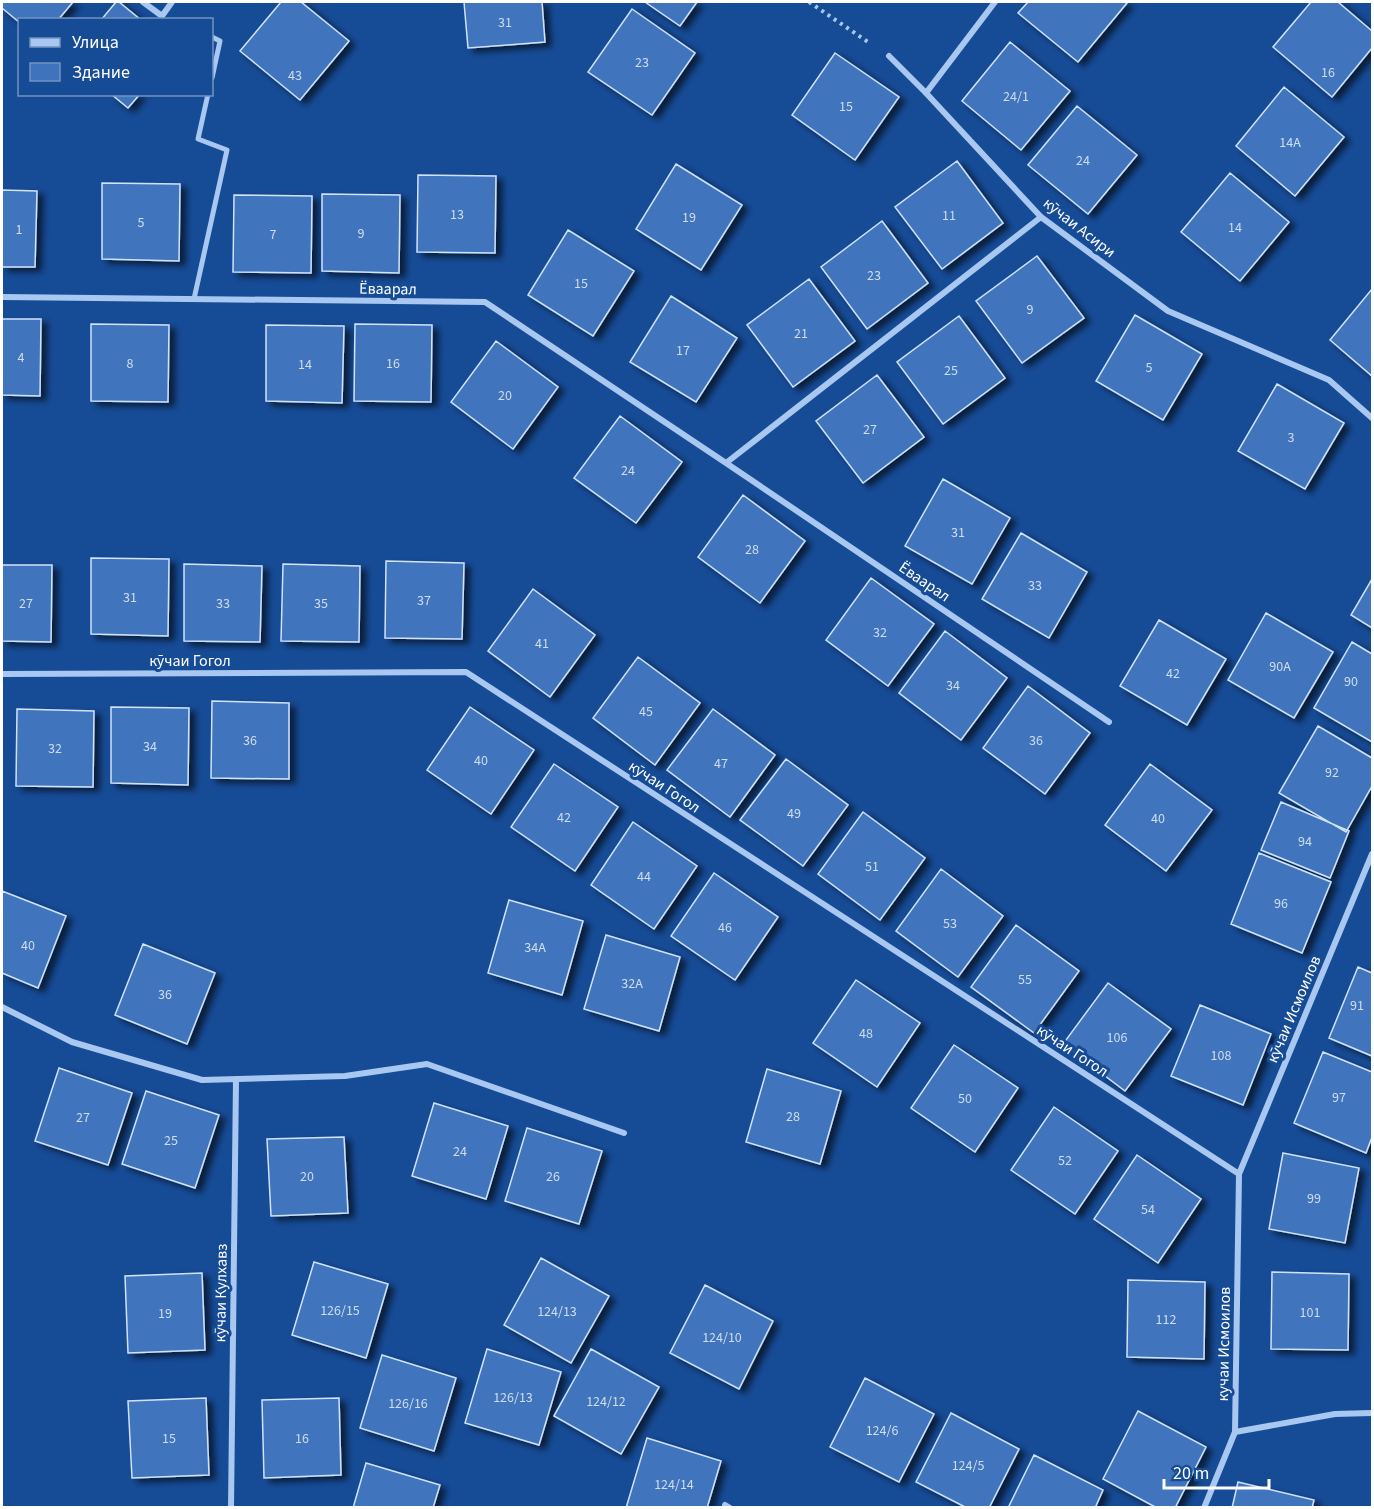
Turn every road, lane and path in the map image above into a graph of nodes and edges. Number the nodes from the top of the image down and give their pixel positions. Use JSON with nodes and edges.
{"nodes":[{"id":1,"x":143,"y":2,"type":"edge"},
{"id":2,"x":172,"y":2,"type":"edge"},
{"id":3,"x":809,"y":2,"type":"edge"},
{"id":4,"x":995,"y":2,"type":"edge"},
{"id":5,"x":162,"y":16,"type":"junction"},
{"id":6,"x":166,"y":18,"type":"edge"},
{"id":7,"x":213,"y":38,"type":"edge"},
{"id":8,"x":889,"y":56,"type":"joint"},
{"id":9,"x":213,"y":73,"type":"edge"},
{"id":10,"x":926,"y":93,"type":"junction"},
{"id":11,"x":208,"y":96,"type":"edge"},
{"id":12,"x":1041,"y":217,"type":"junction"},
{"id":13,"x":2,"y":297,"type":"edge"},
{"id":14,"x":194,"y":299,"type":"junction"},
{"id":15,"x":1372,"y":418,"type":"edge"},
{"id":16,"x":726,"y":463,"type":"junction"},
{"id":17,"x":2,"y":674,"type":"edge"},
{"id":18,"x":1109,"y":722,"type":"dead end"},
{"id":19,"x":1372,"y":854,"type":"edge"},
{"id":20,"x":2,"y":1007,"type":"edge"},
{"id":21,"x":236,"y":1079,"type":"junction"},
{"id":22,"x":624,"y":1133,"type":"dead end"},
{"id":23,"x":1239,"y":1174,"type":"junction"},
{"id":24,"x":1372,"y":1413,"type":"edge"},
{"id":25,"x":1235,"y":1432,"type":"junction"},
{"id":26,"x":231,"y":1508,"type":"edge"},
{"id":27,"x":1203,"y":1508,"type":"edge"}],
"edges":[{"from":1,"to":5,"type":"street"},
{"from":2,"to":5,"type":"street"},
{"from":3,"to":8,"type":"path"},
{"from":4,"to":10,"type":"street"},
{"from":5,"to":6,"type":"street"},
{"from":7,"to":9,"type":"street"},
{"from":8,"to":10,"type":"street","name":"кӯчаи Асири"},
{"from":10,"to":12,"type":"street","name":"кӯчаи Асири"},
{"from":11,"to":14,"type":"street"},
{"from":12,"to":15,"type":"street","name":"кӯчаи Асири"},
{"from":12,"to":16,"type":"street"},
{"from":13,"to":14,"type":"street","name":"Ёваарал"},
{"from":14,"to":16,"type":"street","name":"Ёваарал"},
{"from":16,"to":18,"type":"street","name":"Ёваарал"},
{"from":17,"to":23,"type":"street","name":"кӯчаи Гогол"},
{"from":19,"to":23,"type":"street","name":"кӯчаи Исмоилов"},
{"from":20,"to":21,"type":"street"},
{"from":21,"to":22,"type":"street"},
{"from":21,"to":26,"type":"street","name":"кӯчаи Кулхавз"},
{"from":23,"to":25,"type":"street","name":"кучаи Исмоилов"},
{"from":24,"to":25,"type":"street"},
{"from":25,"to":27,"type":"street","name":"кучаи Исмоилов"}]}
